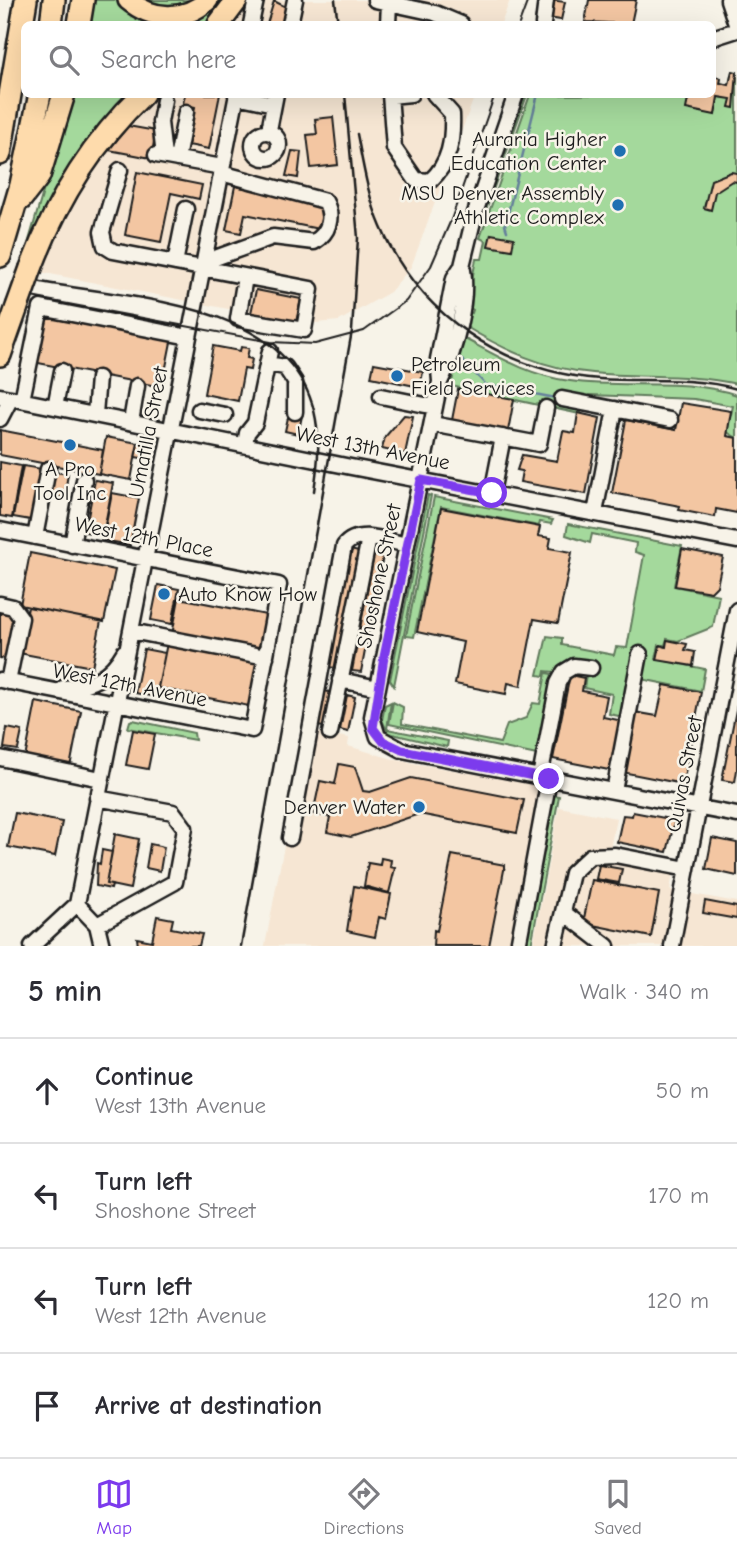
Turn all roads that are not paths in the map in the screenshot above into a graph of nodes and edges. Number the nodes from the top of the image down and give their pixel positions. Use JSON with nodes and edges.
{"nodes":[{"id":1,"x":26,"y":0,"type":"edge"},
{"id":2,"x":54,"y":0,"type":"edge"},
{"id":3,"x":83,"y":0,"type":"edge"},
{"id":4,"x":128,"y":0,"type":"edge"},
{"id":5,"x":249,"y":0,"type":"edge"},
{"id":6,"x":295,"y":0,"type":"edge"},
{"id":7,"x":546,"y":0,"type":"edge"},
{"id":8,"x":728,"y":0,"type":"edge"},
{"id":9,"x":382,"y":2,"type":"edge"},
{"id":10,"x":201,"y":5,"type":"edge"},
{"id":11,"x":423,"y":5,"type":"edge"},
{"id":12,"x":22,"y":21,"type":"edge"},
{"id":13,"x":51,"y":21,"type":"edge"},
{"id":14,"x":80,"y":21,"type":"edge"},
{"id":15,"x":223,"y":21,"type":"edge"},
{"id":16,"x":251,"y":21,"type":"edge"},
{"id":17,"x":291,"y":21,"type":"edge"},
{"id":18,"x":387,"y":21,"type":"edge"},
{"id":19,"x":455,"y":21,"type":"edge"},
{"id":20,"x":543,"y":21,"type":"edge"},
{"id":21,"x":737,"y":28,"type":"edge"},
{"id":22,"x":21,"y":30,"type":"edge"},
{"id":23,"x":716,"y":36,"type":"edge"},
{"id":24,"x":39,"y":98,"type":"edge"},
{"id":25,"x":63,"y":98,"type":"edge"},
{"id":26,"x":139,"y":98,"type":"edge"},
{"id":27,"x":236,"y":98,"type":"edge"},
{"id":28,"x":390,"y":98,"type":"edge"},
{"id":29,"x":438,"y":98,"type":"edge"},
{"id":30,"x":515,"y":98,"type":"edge"},
{"id":31,"x":275,"y":99,"type":"edge"},
{"id":32,"x":164,"y":100,"type":"dead end"},
{"id":33,"x":186,"y":113,"type":"dead end"},
{"id":34,"x":269,"y":130,"type":"dead end"},
{"id":35,"x":0,"y":154,"type":"edge"},
{"id":36,"x":166,"y":157,"type":"junction"},
{"id":37,"x":120,"y":170,"type":"dead end"},
{"id":38,"x":222,"y":170,"type":"junction"},
{"id":39,"x":15,"y":206,"type":"junction"},
{"id":40,"x":186,"y":209,"type":"dead end"},
{"id":41,"x":0,"y":256,"type":"edge"},
{"id":42,"x":174,"y":263,"type":"junction"},
{"id":43,"x":203,"y":266,"type":"junction"},
{"id":44,"x":245,"y":277,"type":"junction"},
{"id":45,"x":189,"y":337,"type":"junction"},
{"id":46,"x":0,"y":355,"type":"edge"},
{"id":47,"x":62,"y":370,"type":"dead end"},
{"id":48,"x":98,"y":378,"type":"dead end"},
{"id":49,"x":138,"y":386,"type":"dead end"},
{"id":50,"x":381,"y":396,"type":"dead end"},
{"id":51,"x":11,"y":398,"type":"edge"},
{"id":52,"x":562,"y":399,"type":"dead end"},
{"id":53,"x":55,"y":407,"type":"junction"},
{"id":54,"x":435,"y":407,"type":"junction"},
{"id":55,"x":546,"y":408,"type":"dead end"},
{"id":56,"x":615,"y":409,"type":"junction"},
{"id":57,"x":212,"y":412,"type":"dead end"},
{"id":58,"x":295,"y":412,"type":"dead end"},
{"id":59,"x":95,"y":415,"type":"junction"},
{"id":60,"x":0,"y":419,"type":"edge"},
{"id":61,"x":670,"y":420,"type":"dead end"},
{"id":62,"x":131,"y":422,"type":"junction"},
{"id":63,"x":432,"y":424,"type":"junction"},
{"id":64,"x":170,"y":429,"type":"junction"},
{"id":65,"x":503,"y":437,"type":"junction"},
{"id":66,"x":211,"y":438,"type":"junction"},
{"id":67,"x":244,"y":444,"type":"junction"},
{"id":68,"x":48,"y":469,"type":"dead end"},
{"id":69,"x":421,"y":480,"type":"junction"},
{"id":70,"x":84,"y":481,"type":"dead end"},
{"id":71,"x":492,"y":493,"type":"junction"},
{"id":72,"x":594,"y":513,"type":"junction"},
{"id":73,"x":0,"y":530,"type":"edge"},
{"id":74,"x":35,"y":537,"type":"junction"},
{"id":75,"x":369,"y":538,"type":"junction"},
{"id":76,"x":737,"y":541,"type":"edge"},
{"id":77,"x":72,"y":545,"type":"junction"},
{"id":78,"x":407,"y":545,"type":"junction"},
{"id":79,"x":145,"y":559,"type":"junction"},
{"id":80,"x":0,"y":604,"type":"edge"},
{"id":81,"x":737,"y":610,"type":"edge"},
{"id":82,"x":130,"y":636,"type":"junction"},
{"id":83,"x":640,"y":654,"type":"dead end"},
{"id":84,"x":266,"y":657,"type":"junction"},
{"id":85,"x":591,"y":668,"type":"dead end"},
{"id":86,"x":340,"y":680,"type":"junction"},
{"id":87,"x":4,"y":681,"type":"edge"},
{"id":88,"x":41,"y":688,"type":"junction"},
{"id":89,"x":378,"y":688,"type":"junction"},
{"id":90,"x":116,"y":704,"type":"junction"},
{"id":91,"x":330,"y":733,"type":"dead end"},
{"id":92,"x":0,"y":758,"type":"edge"},
{"id":93,"x":545,"y":778,"type":"junction"},
{"id":94,"x":101,"y":779,"type":"junction"},
{"id":95,"x":614,"y":791,"type":"junction"},
{"id":96,"x":97,"y":798,"type":"junction"},
{"id":97,"x":699,"y":808,"type":"junction"},
{"id":98,"x":737,"y":815,"type":"edge"},
{"id":99,"x":290,"y":838,"type":"dead end"},
{"id":100,"x":687,"y":869,"type":"junction"},
{"id":101,"x":77,"y":904,"type":"junction"},
{"id":102,"x":562,"y":912,"type":"junction"},
{"id":103,"x":97,"y":925,"type":"junction"},
{"id":104,"x":32,"y":946,"type":"edge"},
{"id":105,"x":102,"y":946,"type":"edge"},
{"id":106,"x":518,"y":946,"type":"edge"},
{"id":107,"x":555,"y":946,"type":"edge"},
{"id":108,"x":607,"y":946,"type":"edge"},
{"id":109,"x":672,"y":946,"type":"edge"}],
"edges":[{"from":1,"to":12,"type":"highway"},
{"from":2,"to":13,"type":"highway"},
{"from":3,"to":14,"type":"highway"},
{"from":4,"to":10,"type":"main road"},
{"from":5,"to":15,"type":"highway"},
{"from":5,"to":16,"type":"street"},
{"from":6,"to":17,"type":"street"},
{"from":7,"to":20,"type":"street"},
{"from":8,"to":21,"type":"street"},
{"from":9,"to":11,"type":"street"},
{"from":9,"to":18,"type":"street"},
{"from":11,"to":19,"type":"street"},
{"from":21,"to":23,"type":"street"},
{"from":22,"to":35,"type":"highway"},
{"from":24,"to":39,"type":"highway"},
{"from":25,"to":39,"type":"highway"},
{"from":26,"to":46,"type":"highway","bridge":true},
{"from":27,"to":38,"type":"street","name":"Umatilla Street"},
{"from":28,"to":29,"type":"street"},
{"from":30,"to":54,"type":"street","name":"Shoshone Street"},
{"from":31,"to":34,"type":"street"},
{"from":32,"to":36,"type":"street"},
{"from":33,"to":36,"type":"street"},
{"from":36,"to":38,"type":"street"},
{"from":37,"to":42,"type":"street"},
{"from":38,"to":43,"type":"street","name":"Umatilla Street"},
{"from":38,"to":43,"type":"street"},
{"from":39,"to":41,"type":"highway"},
{"from":40,"to":42,"type":"street"},
{"from":42,"to":43,"type":"street"},
{"from":43,"to":44,"type":"street"},
{"from":43,"to":45,"type":"street","name":"Umatilla Street"},
{"from":44,"to":44,"type":"street"},
{"from":45,"to":51,"type":"street"},
{"from":45,"to":64,"type":"street","name":"Umatilla Street"},
{"from":47,"to":53,"type":"street"},
{"from":48,"to":59,"type":"street"},
{"from":49,"to":62,"type":"street"},
{"from":50,"to":54,"type":"street"},
{"from":51,"to":53,"type":"street","name":"West 13th Avenue"},
{"from":51,"to":60,"type":"street"},
{"from":52,"to":56,"type":"street"},
{"from":53,"to":59,"type":"street","name":"West 13th Avenue"},
{"from":54,"to":63,"type":"street","name":"Shoshone Street"},
{"from":55,"to":65,"type":"street"},
{"from":56,"to":61,"type":"street"},
{"from":56,"to":72,"type":"street"},
{"from":57,"to":66,"type":"street"},
{"from":58,"to":67,"type":"street"},
{"from":59,"to":62,"type":"street","name":"West 13th Avenue"},
{"from":62,"to":64,"type":"street","name":"West 13th Avenue"},
{"from":63,"to":65,"type":"street"},
{"from":63,"to":69,"type":"street","name":"Shoshone Street"},
{"from":64,"to":66,"type":"street","name":"West 13th Avenue"},
{"from":64,"to":79,"type":"street","name":"Umatilla Street"},
{"from":65,"to":71,"type":"street"},
{"from":66,"to":67,"type":"street","name":"West 13th Avenue"},
{"from":67,"to":69,"type":"street","name":"West 13th Avenue"},
{"from":68,"to":74,"type":"street"},
{"from":69,"to":71,"type":"street","name":"West 13th Avenue"},
{"from":69,"to":78,"type":"street","name":"Shoshone Street"},
{"from":70,"to":77,"type":"street"},
{"from":71,"to":72,"type":"street","name":"West 13th Avenue"},
{"from":72,"to":76,"type":"street","name":"West 13th Avenue"},
{"from":73,"to":74,"type":"street","name":"West 12th Place"},
{"from":74,"to":77,"type":"street","name":"West 12th Place"},
{"from":75,"to":78,"type":"street"},
{"from":75,"to":86,"type":"street"},
{"from":75,"to":99,"type":"street"},
{"from":77,"to":79,"type":"street","name":"West 12th Place"},
{"from":78,"to":89,"type":"street","name":"Shoshone Street"},
{"from":79,"to":82,"type":"street","name":"Umatilla Street"},
{"from":79,"to":84,"type":"street","name":"West 12th Place"},
{"from":80,"to":87,"type":"street"},
{"from":81,"to":97,"type":"street","name":"Quivas Street"},
{"from":82,"to":84,"type":"street"},
{"from":82,"to":88,"type":"street"},
{"from":82,"to":90,"type":"street","name":"Umatilla Street"},
{"from":83,"to":95,"type":"street"},
{"from":84,"to":90,"type":"street","name":"West 12th Avenue"},
{"from":85,"to":93,"type":"street"},
{"from":86,"to":89,"type":"street"},
{"from":86,"to":91,"type":"street"},
{"from":87,"to":88,"type":"street","name":"West 12th Avenue"},
{"from":88,"to":90,"type":"street","name":"West 12th Avenue"},
{"from":89,"to":93,"type":"street","name":"Shoshone Street"},
{"from":90,"to":94,"type":"street","name":"Umatilla Street"},
{"from":92,"to":94,"type":"street"},
{"from":93,"to":95,"type":"street"},
{"from":93,"to":106,"type":"street"},
{"from":94,"to":96,"type":"street","name":"Umatilla Street"},
{"from":95,"to":97,"type":"street"},
{"from":96,"to":101,"type":"street","name":"Umatilla Street"},
{"from":96,"to":103,"type":"street"},
{"from":97,"to":98,"type":"street"},
{"from":97,"to":100,"type":"street","name":"Quivas Street"},
{"from":100,"to":102,"type":"street"},
{"from":100,"to":109,"type":"street","name":"Quivas Street"},
{"from":101,"to":103,"type":"street"},
{"from":101,"to":104,"type":"street"},
{"from":102,"to":107,"type":"street"},
{"from":102,"to":108,"type":"street"},
{"from":103,"to":105,"type":"street"}]}
